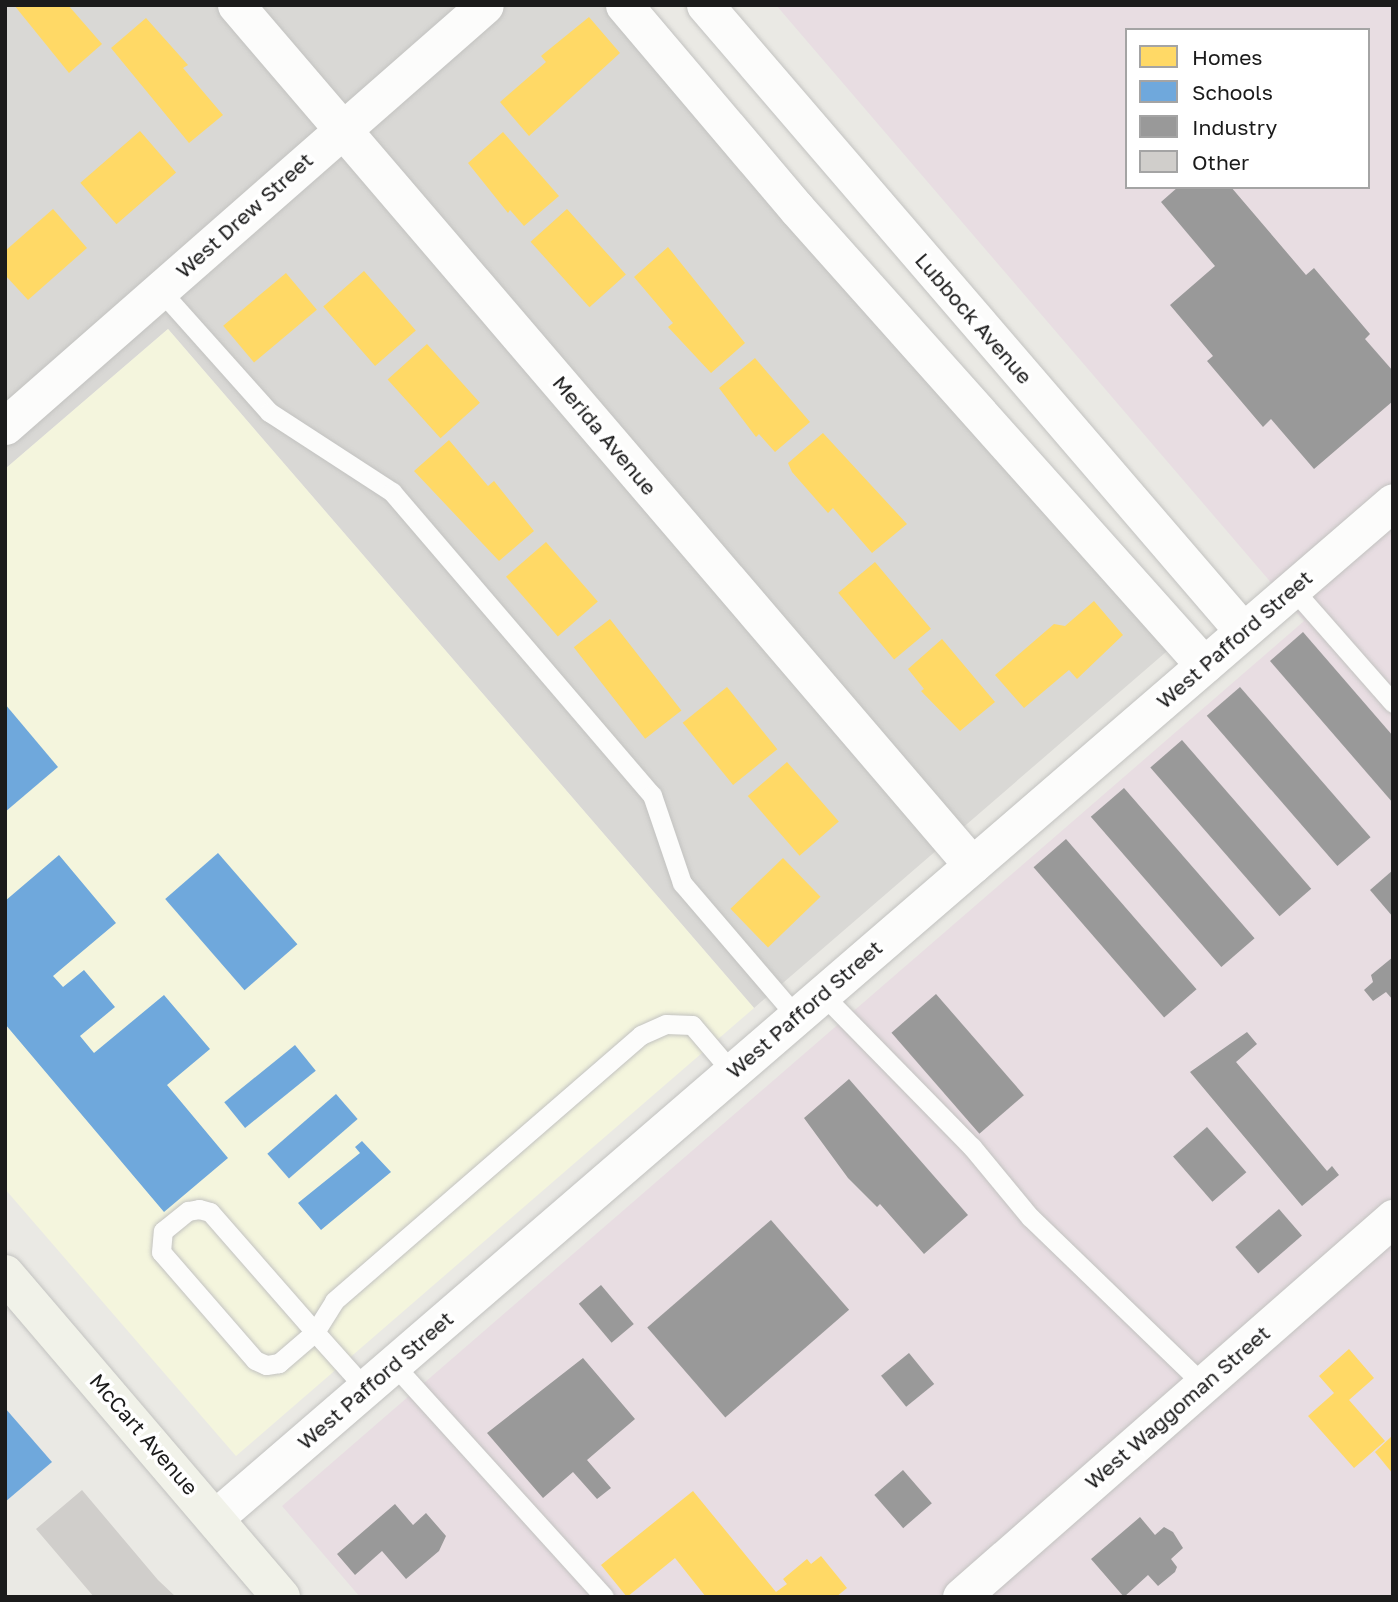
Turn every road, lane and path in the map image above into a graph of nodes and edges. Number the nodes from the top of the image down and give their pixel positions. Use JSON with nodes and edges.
{"nodes":[{"id":1,"x":236,"y":5,"type":"edge"},
{"id":2,"x":485,"y":5,"type":"edge"},
{"id":3,"x":624,"y":5,"type":"edge"},
{"id":4,"x":705,"y":5,"type":"edge"},
{"id":5,"x":342,"y":127,"type":"junction"},
{"id":6,"x":160,"y":289,"type":"junction"},
{"id":7,"x":5,"y":426,"type":"edge"},
{"id":8,"x":1393,"y":502,"type":"edge"},
{"id":9,"x":1292,"y":589,"type":"junction"},
{"id":10,"x":1243,"y":631,"type":"junction"},
{"id":11,"x":1204,"y":665,"type":"junction"},
{"id":12,"x":1393,"y":703,"type":"edge"},
{"id":13,"x":972,"y":865,"type":"junction"},
{"id":14,"x":809,"y":1005,"type":"junction"},
{"id":15,"x":732,"y":1072,"type":"junction"},
{"id":16,"x":1393,"y":1218,"type":"edge"},
{"id":17,"x":5,"y":1274,"type":"edge"},
{"id":18,"x":315,"y":1332,"type":"junction"},
{"id":19,"x":393,"y":1364,"type":"junction"},
{"id":20,"x":1203,"y":1384,"type":"junction"},
{"id":21,"x":365,"y":1388,"type":"junction"},
{"id":22,"x":216,"y":1517,"type":"junction"},
{"id":23,"x":281,"y":1597,"type":"edge"},
{"id":24,"x":604,"y":1597,"type":"edge"},
{"id":25,"x":961,"y":1597,"type":"edge"}],
"edges":[{"from":1,"to":5,"type":"street","name":"Merida Avenue"},
{"from":2,"to":5,"type":"street","name":"West Drew Street"},
{"from":3,"to":11,"type":"street"},
{"from":4,"to":10,"type":"street","name":"Lubbock Avenue"},
{"from":5,"to":6,"type":"street","name":"West Drew Street"},
{"from":5,"to":13,"type":"street","name":"Merida Avenue"},
{"from":6,"to":7,"type":"street","name":"West Drew Street"},
{"from":6,"to":14,"type":"lane"},
{"from":8,"to":9,"type":"street","name":"West Pafford Street"},
{"from":9,"to":10,"type":"street","name":"West Pafford Street"},
{"from":9,"to":12,"type":"lane"},
{"from":10,"to":11,"type":"street","name":"West Pafford Street"},
{"from":11,"to":13,"type":"street","name":"West Pafford Street"},
{"from":13,"to":14,"type":"street","name":"West Pafford Street"},
{"from":14,"to":15,"type":"street","name":"West Pafford Street"},
{"from":14,"to":20,"type":"lane"},
{"from":15,"to":18,"type":"lane"},
{"from":15,"to":19,"type":"street","name":"West Pafford Street"},
{"from":16,"to":20,"type":"street","name":"West Waggoman Street"},
{"from":17,"to":22,"type":"main road","name":"McCart Avenue"},
{"from":18,"to":18,"type":"lane"},
{"from":18,"to":21,"type":"lane"},
{"from":19,"to":21,"type":"street","name":"West Pafford Street"},
{"from":19,"to":24,"type":"lane"},
{"from":20,"to":25,"type":"street","name":"West Waggoman Street"},
{"from":21,"to":22,"type":"street","name":"West Pafford Street"},
{"from":22,"to":23,"type":"main road","name":"McCart Avenue"}]}
